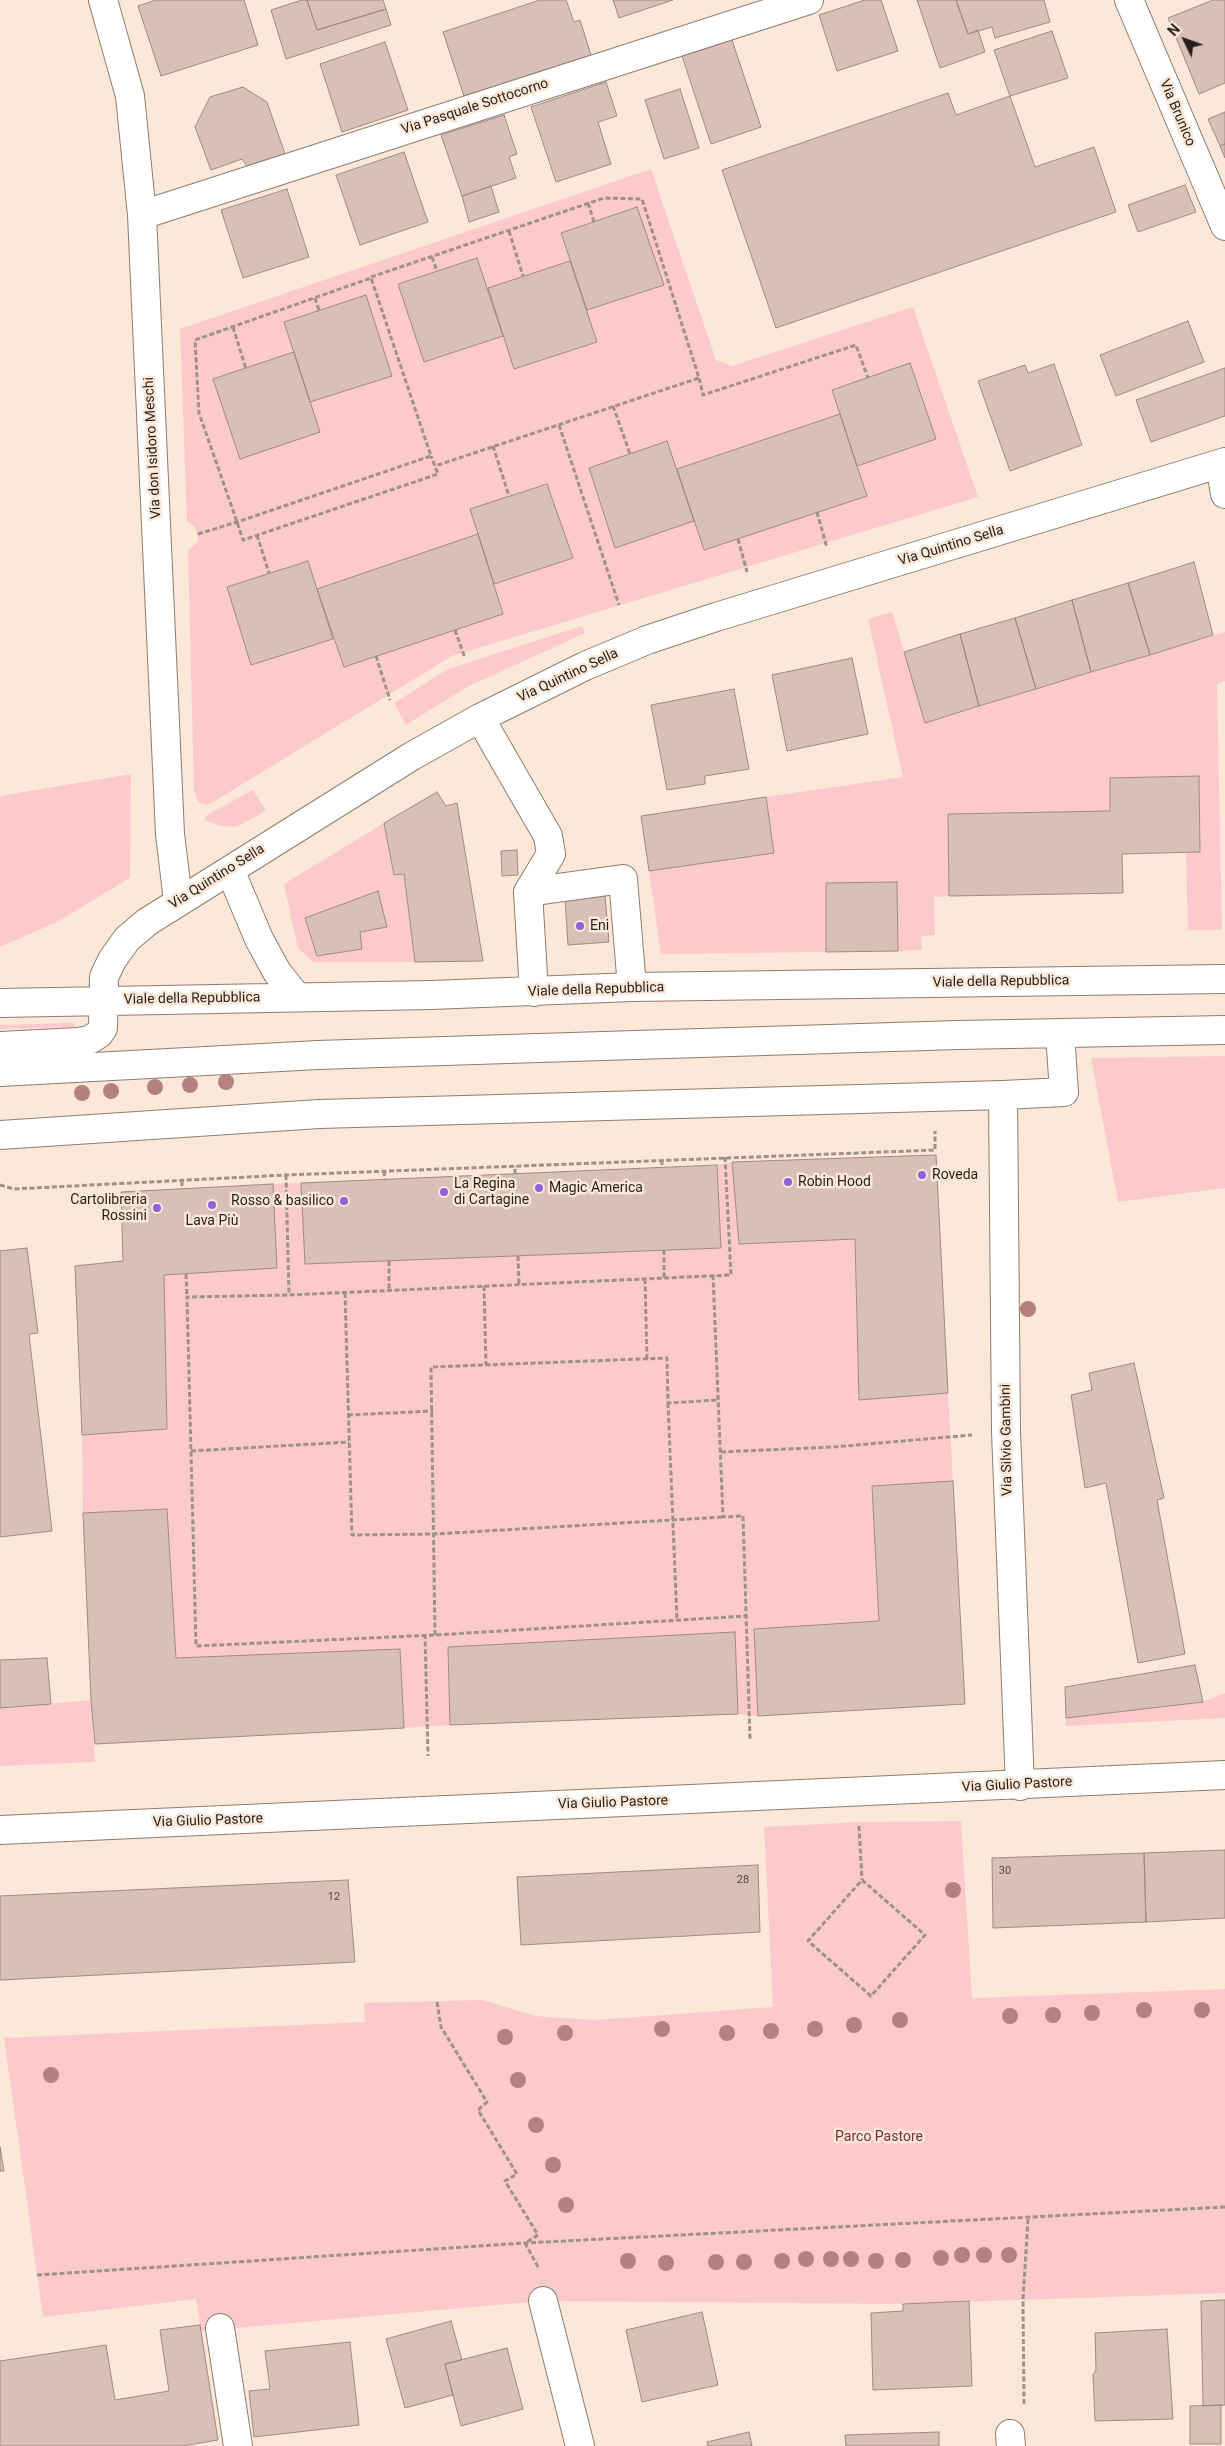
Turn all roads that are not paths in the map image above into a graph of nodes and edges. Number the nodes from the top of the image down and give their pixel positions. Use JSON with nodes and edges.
{"nodes":[{"id":1,"x":103,"y":0,"type":"edge"},
{"id":2,"x":809,"y":0,"type":"edge"},
{"id":3,"x":1129,"y":0,"type":"edge"},
{"id":4,"x":142,"y":215,"type":"junction"},
{"id":5,"x":1225,"y":226,"type":"edge"},
{"id":6,"x":1223,"y":463,"type":"edge"},
{"id":7,"x":1225,"y":494,"type":"edge"},
{"id":8,"x":480,"y":718,"type":"junction"},
{"id":9,"x":230,"y":870,"type":"junction"},
{"id":10,"x":528,"y":892,"type":"junction"},
{"id":11,"x":178,"y":900,"type":"junction"},
{"id":12,"x":1225,"y":979,"type":"edge"},
{"id":13,"x":632,"y":987,"type":"junction"},
{"id":14,"x":534,"y":992,"type":"junction"},
{"id":15,"x":297,"y":997,"type":"junction"},
{"id":16,"x":103,"y":1001,"type":"junction"},
{"id":17,"x":0,"y":1003,"type":"edge"},
{"id":18,"x":1225,"y":1030,"type":"edge"},
{"id":19,"x":1060,"y":1033,"type":"junction"},
{"id":20,"x":0,"y":1046,"type":"edge"},
{"id":21,"x":0,"y":1072,"type":"edge"},
{"id":22,"x":1003,"y":1095,"type":"junction"},
{"id":23,"x":0,"y":1136,"type":"edge"},
{"id":24,"x":1225,"y":1775,"type":"edge"},
{"id":25,"x":1020,"y":1786,"type":"junction"},
{"id":26,"x":0,"y":1830,"type":"edge"},
{"id":27,"x":543,"y":2301,"type":"road end"},
{"id":28,"x":220,"y":2328,"type":"dead end"},
{"id":29,"x":238,"y":2446,"type":"edge"},
{"id":30,"x":580,"y":2446,"type":"edge"}],
"edges":[{"from":1,"to":4,"type":"street","name":"Via don Isidoro Meschi"},
{"from":2,"to":4,"type":"street","name":"Via Pasquale Sottocorno"},
{"from":3,"to":5,"type":"street","name":"Via Brunico"},
{"from":4,"to":11,"type":"street","name":"Via don Isidoro Meschi"},
{"from":6,"to":7,"type":"street","name":"Via Quintino Sella"},
{"from":6,"to":8,"type":"street","name":"Via Quintino Sella"},
{"from":8,"to":9,"type":"street","name":"Via Quintino Sella"},
{"from":8,"to":10,"type":"street"},
{"from":9,"to":11,"type":"street","name":"Via Quintino Sella"},
{"from":9,"to":15,"type":"street"},
{"from":10,"to":13,"type":"street"},
{"from":10,"to":14,"type":"street"},
{"from":11,"to":16,"type":"street","name":"Via Quintino Sella"},
{"from":12,"to":13,"type":"street","name":"Viale della Repubblica"},
{"from":13,"to":14,"type":"street","name":"Viale della Repubblica"},
{"from":14,"to":15,"type":"street","name":"Viale della Repubblica"},
{"from":15,"to":16,"type":"street","name":"Viale della Repubblica"},
{"from":16,"to":17,"type":"street"},
{"from":16,"to":20,"type":"street","name":"Viale della Repubblica"},
{"from":18,"to":19,"type":"street"},
{"from":19,"to":21,"type":"street"},
{"from":19,"to":22,"type":"street"},
{"from":22,"to":23,"type":"street"},
{"from":22,"to":25,"type":"street","name":"Via Silvio Gambini"},
{"from":24,"to":25,"type":"street","name":"Via Giulio Pastore"},
{"from":25,"to":26,"type":"street","name":"Via Giulio Pastore"},
{"from":27,"to":30,"type":"street"},
{"from":28,"to":29,"type":"street"}]}
